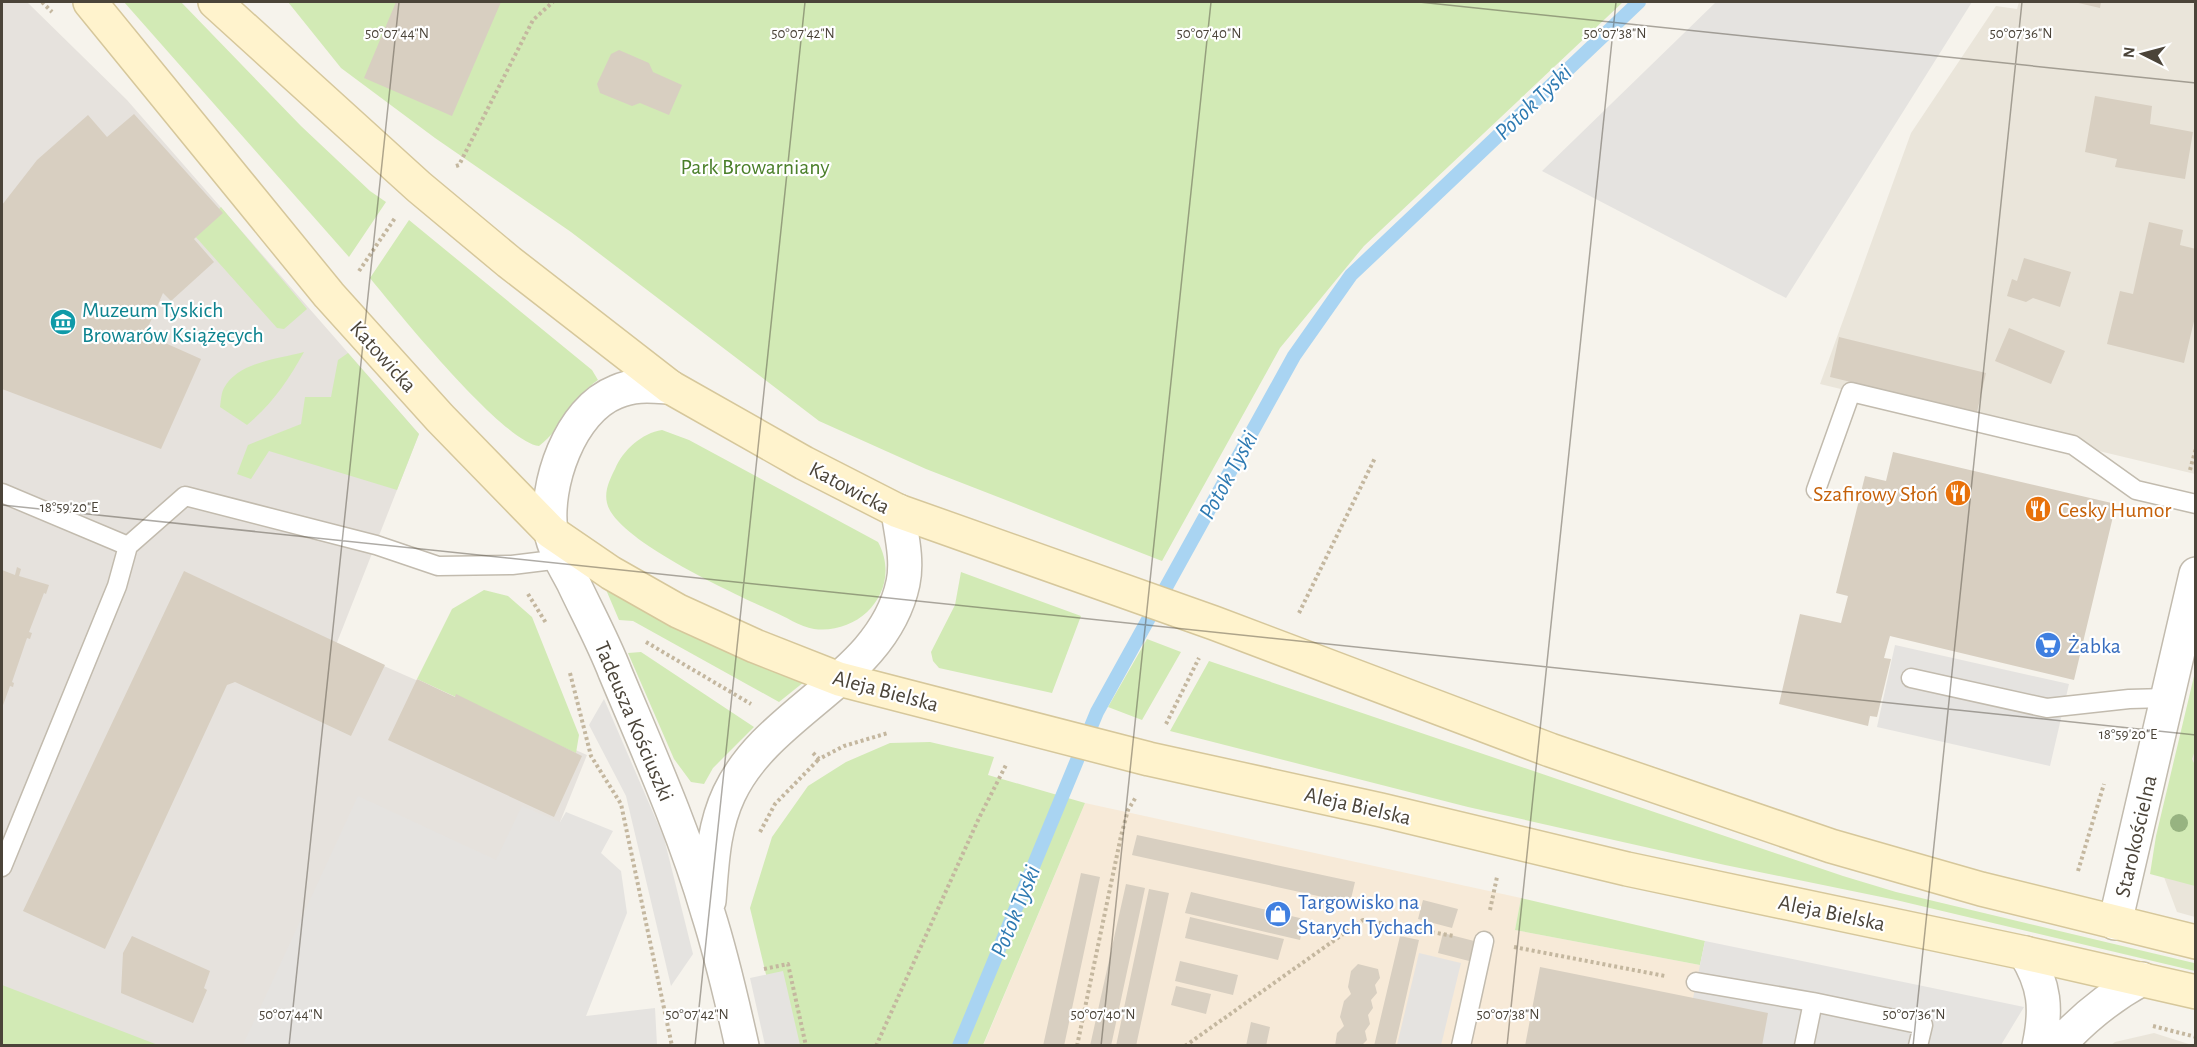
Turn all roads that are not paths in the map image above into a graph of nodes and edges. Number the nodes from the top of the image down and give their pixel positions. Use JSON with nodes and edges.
{"nodes":[{"id":1,"x":90,"y":2,"type":"edge"},
{"id":2,"x":215,"y":2,"type":"edge"},
{"id":3,"x":670,"y":387,"type":"junction"},
{"id":4,"x":1816,"y":490,"type":"dead end"},
{"id":5,"x":2,"y":494,"type":"edge"},
{"id":6,"x":2196,"y":504,"type":"edge"},
{"id":7,"x":898,"y":511,"type":"junction"},
{"id":8,"x":128,"y":546,"type":"junction"},
{"id":9,"x":556,"y":546,"type":"junction"},
{"id":10,"x":2196,"y":573,"type":"edge"},
{"id":11,"x":1911,"y":678,"type":"dead end"},
{"id":12,"x":839,"y":679,"type":"junction"},
{"id":13,"x":2167,"y":698,"type":"junction"},
{"id":14,"x":2,"y":867,"type":"edge"},
{"id":15,"x":708,"y":913,"type":"junction"},
{"id":16,"x":2115,"y":923,"type":"junction"},
{"id":17,"x":1484,"y":942,"type":"road end"},
{"id":18,"x":2196,"y":942,"type":"edge"},
{"id":19,"x":2025,"y":953,"type":"junction"},
{"id":20,"x":2142,"y":979,"type":"junction"},
{"id":21,"x":1696,"y":982,"type":"road end"},
{"id":22,"x":2196,"y":992,"type":"edge"},
{"id":23,"x":1813,"y":1002,"type":"junction"},
{"id":24,"x":742,"y":1046,"type":"edge"},
{"id":25,"x":1461,"y":1046,"type":"edge"},
{"id":26,"x":1804,"y":1046,"type":"edge"},
{"id":27,"x":1918,"y":1046,"type":"edge"},
{"id":28,"x":2039,"y":1046,"type":"edge"},
{"id":29,"x":2058,"y":1046,"type":"edge"}],
"edges":[{"from":1,"to":9,"type":"main road","name":"Katowicka"},
{"from":2,"to":3,"type":"main road","name":"Katowicka"},
{"from":3,"to":7,"type":"main road","name":"Katowicka"},
{"from":3,"to":9,"type":"street","name":"Katowicka"},
{"from":4,"to":6,"type":"lane"},
{"from":5,"to":8,"type":"lane"},
{"from":7,"to":12,"type":"street","name":"Katowicka"},
{"from":7,"to":16,"type":"main road"},
{"from":8,"to":9,"type":"lane"},
{"from":8,"to":14,"type":"lane"},
{"from":9,"to":12,"type":"main road","name":"Aleja Bielska"},
{"from":9,"to":15,"type":"street","name":"Tadeusza Kościuszki"},
{"from":10,"to":13,"type":"street","name":"Starokościelna"},
{"from":11,"to":13,"type":"lane"},
{"from":12,"to":15,"type":"street","name":"Tadeusza Kościuszki"},
{"from":12,"to":19,"type":"main road","name":"Aleja Bielska"},
{"from":13,"to":16,"type":"street","name":"Starokościelna"},
{"from":15,"to":24,"type":"street","name":"Tadeusza Kościuszki"},
{"from":16,"to":18,"type":"main road"},
{"from":17,"to":25,"type":"lane"},
{"from":19,"to":20,"type":"main road","name":"Aleja Bielska"},
{"from":19,"to":28,"type":"street"},
{"from":20,"to":22,"type":"main road","name":"Aleja Bielska"},
{"from":20,"to":29,"type":"street"},
{"from":21,"to":23,"type":"lane"},
{"from":23,"to":26,"type":"lane"},
{"from":23,"to":27,"type":"lane"}]}
